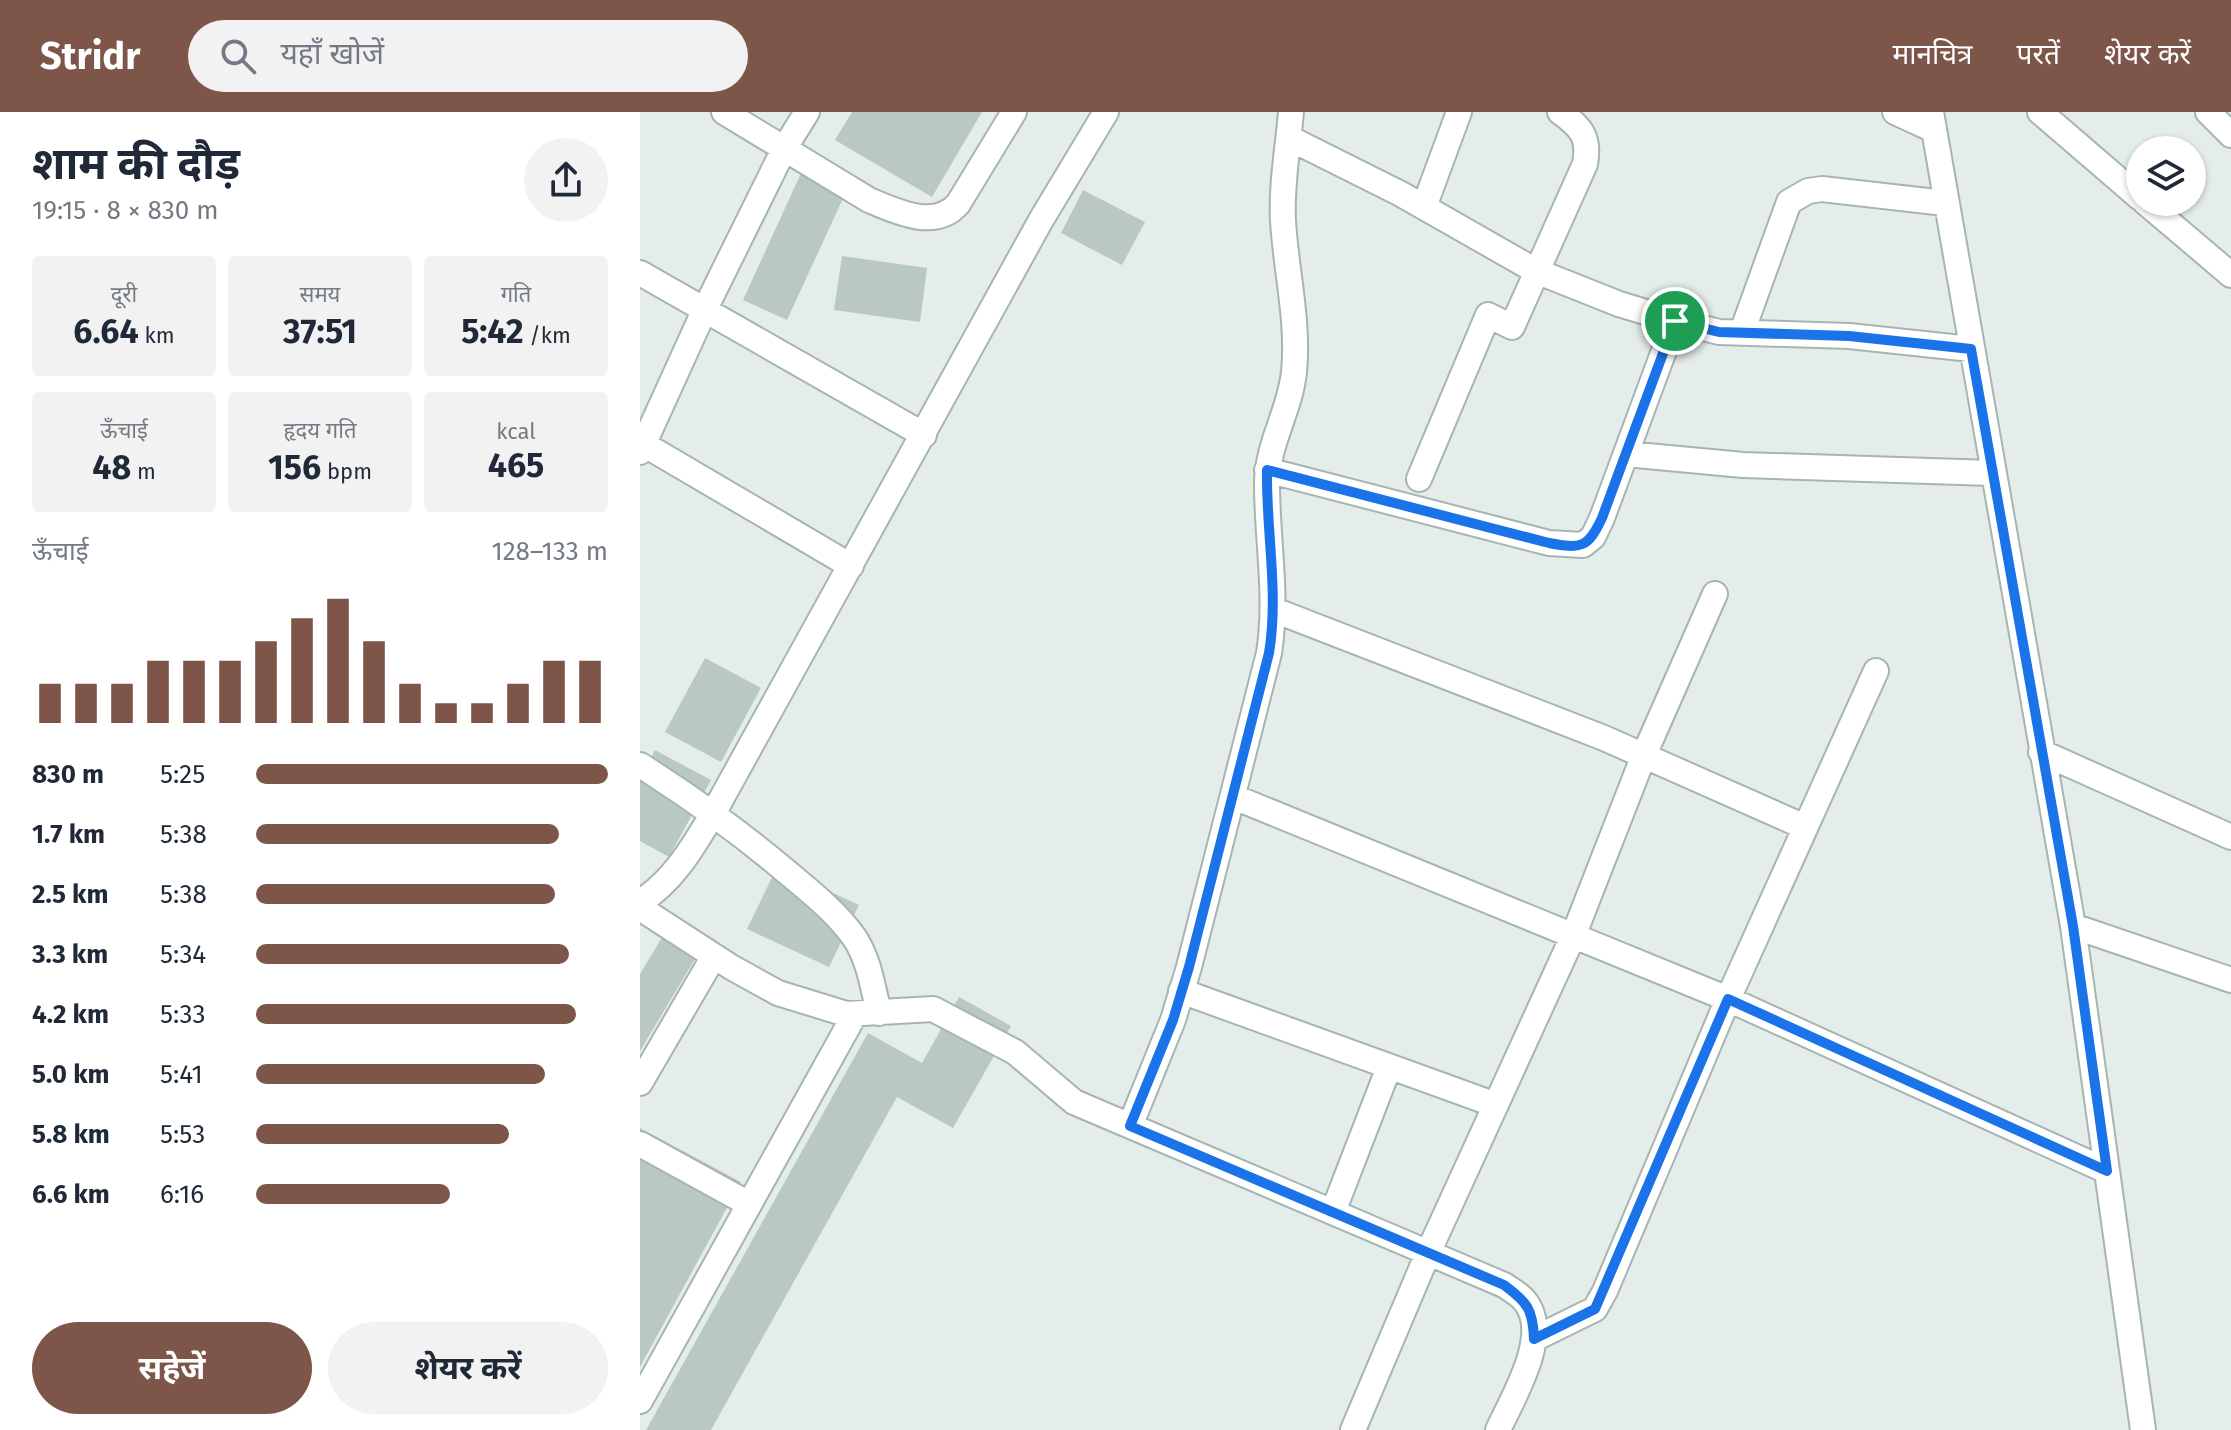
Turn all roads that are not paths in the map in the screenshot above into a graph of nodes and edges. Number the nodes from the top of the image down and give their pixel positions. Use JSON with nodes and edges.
{"nodes":[{"id":1,"x":724,"y":112,"type":"edge"},
{"id":2,"x":807,"y":112,"type":"edge"},
{"id":3,"x":1014,"y":112,"type":"edge"},
{"id":4,"x":1106,"y":112,"type":"edge"},
{"id":5,"x":1291,"y":112,"type":"edge"},
{"id":6,"x":1459,"y":112,"type":"edge"},
{"id":7,"x":1560,"y":112,"type":"edge"},
{"id":8,"x":1895,"y":112,"type":"edge"},
{"id":9,"x":2040,"y":112,"type":"edge"},
{"id":10,"x":2208,"y":112,"type":"edge"},
{"id":11,"x":1932,"y":121,"type":"edge"},
{"id":12,"x":2231,"y":135,"type":"edge"},
{"id":13,"x":1289,"y":138,"type":"junction"},
{"id":14,"x":784,"y":149,"type":"junction"},
{"id":15,"x":2126,"y":186,"type":"edge"},
{"id":16,"x":1945,"y":203,"type":"junction"},
{"id":17,"x":1424,"y":207,"type":"junction"},
{"id":18,"x":2161,"y":216,"type":"edge"},
{"id":19,"x":1536,"y":271,"type":"junction"},
{"id":20,"x":640,"y":273,"type":"edge"},
{"id":21,"x":2231,"y":275,"type":"edge"},
{"id":22,"x":705,"y":309,"type":"junction"},
{"id":23,"x":1675,"y":321,"type":"junction"},
{"id":24,"x":1742,"y":332,"type":"junction"},
{"id":25,"x":1971,"y":349,"type":"junction"},
{"id":26,"x":924,"y":435,"type":"junction"},
{"id":27,"x":641,"y":446,"type":"edge"},
{"id":28,"x":1626,"y":454,"type":"junction"},
{"id":29,"x":1267,"y":470,"type":"junction"},
{"id":30,"x":1992,"y":473,"type":"junction"},
{"id":31,"x":1419,"y":479,"type":"dead end"},
{"id":32,"x":851,"y":566,"type":"junction"},
{"id":33,"x":1715,"y":594,"type":"dead end"},
{"id":34,"x":1274,"y":610,"type":"junction"},
{"id":35,"x":1876,"y":671,"type":"dead end"},
{"id":36,"x":2041,"y":752,"type":"junction"},
{"id":37,"x":1644,"y":755,"type":"junction"},
{"id":38,"x":640,"y":765,"type":"edge"},
{"id":39,"x":1234,"y":797,"type":"junction"},
{"id":40,"x":714,"y":812,"type":"junction"},
{"id":41,"x":1805,"y":827,"type":"junction"},
{"id":42,"x":2231,"y":837,"type":"edge"},
{"id":43,"x":640,"y":902,"type":"edge"},
{"id":44,"x":640,"y":908,"type":"edge"},
{"id":45,"x":2073,"y":926,"type":"junction"},
{"id":46,"x":1574,"y":934,"type":"junction"},
{"id":47,"x":714,"y":956,"type":"junction"},
{"id":48,"x":2231,"y":980,"type":"edge"},
{"id":49,"x":1181,"y":991,"type":"junction"},
{"id":50,"x":1728,"y":999,"type":"junction"},
{"id":51,"x":867,"y":1013,"type":"junction"},
{"id":52,"x":1389,"y":1067,"type":"junction"},
{"id":53,"x":640,"y":1083,"type":"edge"},
{"id":54,"x":1496,"y":1105,"type":"junction"},
{"id":55,"x":1130,"y":1126,"type":"junction"},
{"id":56,"x":640,"y":1144,"type":"edge"},
{"id":57,"x":2107,"y":1171,"type":"junction"},
{"id":58,"x":749,"y":1204,"type":"junction"},
{"id":59,"x":1333,"y":1212,"type":"junction"},
{"id":60,"x":1428,"y":1253,"type":"junction"},
{"id":61,"x":1534,"y":1339,"type":"junction"},
{"id":62,"x":640,"y":1401,"type":"edge"},
{"id":63,"x":1353,"y":1430,"type":"edge"},
{"id":64,"x":1498,"y":1430,"type":"edge"},
{"id":65,"x":2143,"y":1430,"type":"edge"}],
"edges":[{"from":1,"to":14,"type":"street"},
{"from":2,"to":14,"type":"street"},
{"from":3,"to":14,"type":"street"},
{"from":4,"to":26,"type":"street"},
{"from":5,"to":13,"type":"street"},
{"from":6,"to":17,"type":"street"},
{"from":7,"to":19,"type":"street"},
{"from":8,"to":11,"type":"street"},
{"from":9,"to":15,"type":"street"},
{"from":10,"to":12,"type":"street"},
{"from":11,"to":16,"type":"street"},
{"from":13,"to":17,"type":"street"},
{"from":13,"to":29,"type":"street"},
{"from":14,"to":22,"type":"street"},
{"from":16,"to":24,"type":"street"},
{"from":16,"to":25,"type":"street"},
{"from":17,"to":19,"type":"street"},
{"from":18,"to":21,"type":"street"},
{"from":19,"to":23,"type":"street"},
{"from":19,"to":31,"type":"street"},
{"from":20,"to":22,"type":"street"},
{"from":22,"to":26,"type":"street"},
{"from":22,"to":27,"type":"street"},
{"from":23,"to":24,"type":"street"},
{"from":23,"to":28,"type":"street"},
{"from":24,"to":25,"type":"street"},
{"from":25,"to":30,"type":"street"},
{"from":26,"to":32,"type":"street"},
{"from":27,"to":32,"type":"street"},
{"from":28,"to":29,"type":"street"},
{"from":28,"to":30,"type":"street"},
{"from":29,"to":34,"type":"street"},
{"from":30,"to":36,"type":"street"},
{"from":32,"to":40,"type":"street"},
{"from":33,"to":37,"type":"street"},
{"from":34,"to":37,"type":"street"},
{"from":34,"to":39,"type":"street"},
{"from":35,"to":41,"type":"street"},
{"from":36,"to":42,"type":"street"},
{"from":36,"to":45,"type":"street"},
{"from":37,"to":41,"type":"street"},
{"from":37,"to":46,"type":"street"},
{"from":38,"to":40,"type":"street"},
{"from":39,"to":46,"type":"street"},
{"from":39,"to":49,"type":"street"},
{"from":40,"to":43,"type":"street"},
{"from":40,"to":51,"type":"street"},
{"from":41,"to":50,"type":"street"},
{"from":44,"to":47,"type":"street"},
{"from":45,"to":48,"type":"street"},
{"from":45,"to":57,"type":"street"},
{"from":46,"to":50,"type":"street"},
{"from":46,"to":54,"type":"street"},
{"from":47,"to":51,"type":"street"},
{"from":47,"to":53,"type":"street"},
{"from":49,"to":52,"type":"street"},
{"from":49,"to":55,"type":"street"},
{"from":50,"to":57,"type":"street"},
{"from":50,"to":61,"type":"street"},
{"from":51,"to":55,"type":"street"},
{"from":51,"to":58,"type":"street"},
{"from":52,"to":54,"type":"street"},
{"from":52,"to":59,"type":"street"},
{"from":54,"to":60,"type":"street"},
{"from":55,"to":59,"type":"street"},
{"from":56,"to":58,"type":"street"},
{"from":57,"to":65,"type":"street"},
{"from":58,"to":62,"type":"street"},
{"from":59,"to":60,"type":"street"},
{"from":60,"to":61,"type":"street"},
{"from":60,"to":63,"type":"street"},
{"from":61,"to":64,"type":"street"}]}
